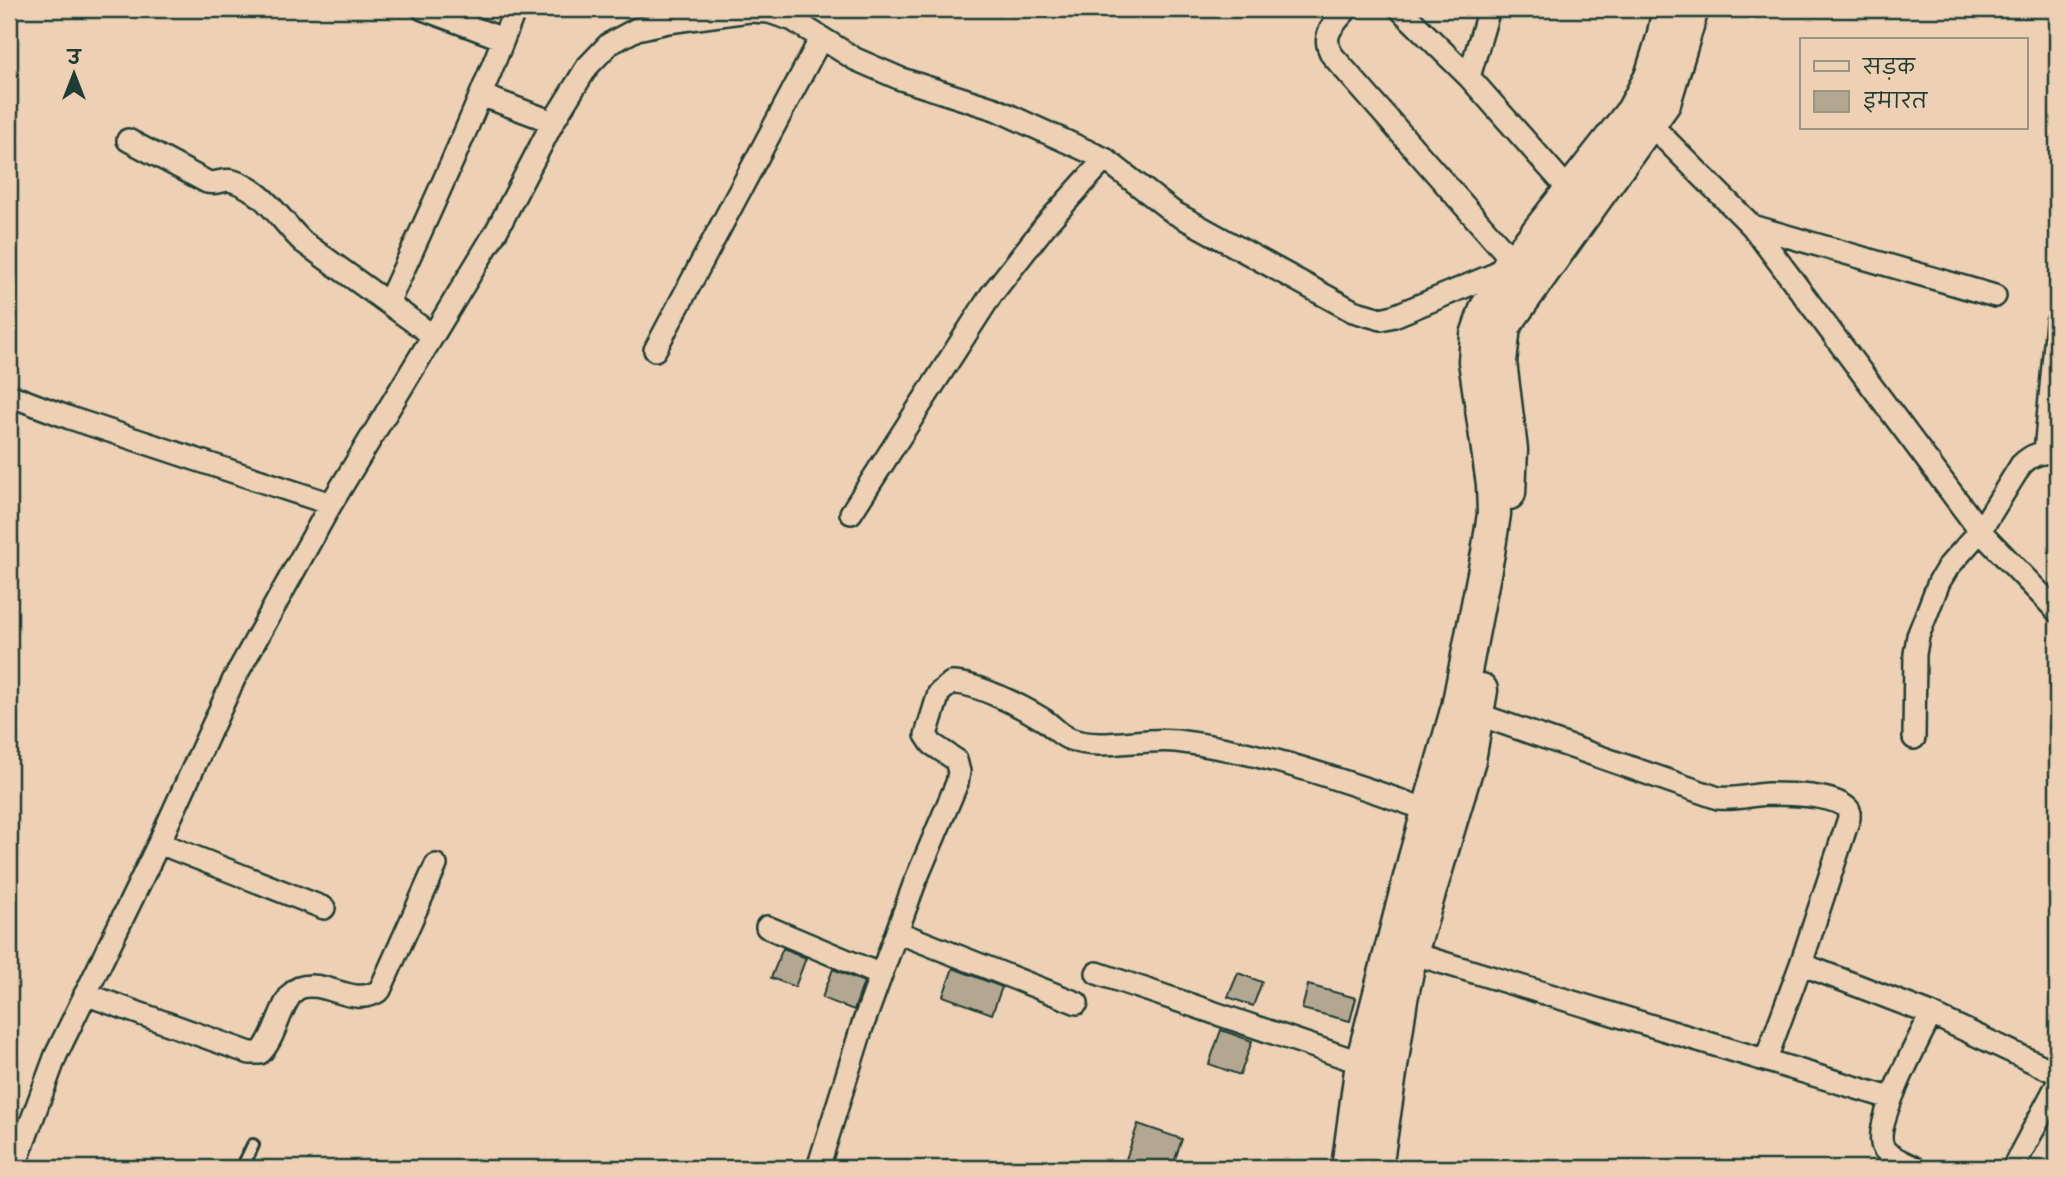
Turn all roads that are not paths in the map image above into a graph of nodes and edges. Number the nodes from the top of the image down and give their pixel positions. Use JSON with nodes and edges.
{"nodes":[{"id":1,"x":423,"y":9,"type":"edge"},
{"id":2,"x":515,"y":9,"type":"edge"},
{"id":3,"x":1347,"y":9,"type":"edge"},
{"id":4,"x":1400,"y":9,"type":"edge"},
{"id":5,"x":1489,"y":9,"type":"edge"},
{"id":6,"x":1669,"y":9,"type":"edge"},
{"id":7,"x":1692,"y":9,"type":"edge"},
{"id":8,"x":671,"y":15,"type":"edge"},
{"id":9,"x":821,"y":38,"type":"junction"},
{"id":10,"x":503,"y":39,"type":"junction"},
{"id":11,"x":1469,"y":77,"type":"junction"},
{"id":12,"x":481,"y":95,"type":"junction"},
{"id":13,"x":553,"y":122,"type":"junction"},
{"id":14,"x":1649,"y":123,"type":"junction"},
{"id":15,"x":128,"y":140,"type":"dead end"},
{"id":16,"x":1104,"y":159,"type":"junction"},
{"id":17,"x":1570,"y":191,"type":"junction"},
{"id":18,"x":1752,"y":226,"type":"junction"},
{"id":19,"x":1995,"y":296,"type":"dead end"},
{"id":20,"x":388,"y":303,"type":"junction"},
{"id":21,"x":2057,"y":324,"type":"edge"},
{"id":22,"x":432,"y":335,"type":"junction"},
{"id":23,"x":655,"y":350,"type":"dead end"},
{"id":24,"x":9,"y":395,"type":"edge"},
{"id":25,"x":2051,"y":452,"type":"edge"},
{"id":26,"x":331,"y":504,"type":"junction"},
{"id":27,"x":851,"y":513,"type":"dead end"},
{"id":28,"x":1980,"y":531,"type":"junction"},
{"id":29,"x":2057,"y":611,"type":"edge"},
{"id":30,"x":1477,"y":714,"type":"junction"},
{"id":31,"x":1914,"y":738,"type":"dead end"},
{"id":32,"x":1428,"y":810,"type":"junction"},
{"id":33,"x":159,"y":843,"type":"junction"},
{"id":34,"x":436,"y":865,"type":"dead end"},
{"id":35,"x":324,"y":908,"type":"dead end"},
{"id":36,"x":767,"y":927,"type":"dead end"},
{"id":37,"x":897,"y":932,"type":"junction"},
{"id":38,"x":1410,"y":953,"type":"junction"},
{"id":39,"x":1801,"y":964,"type":"junction"},
{"id":40,"x":1097,"y":973,"type":"dead end"},
{"id":41,"x":881,"y":975,"type":"junction"},
{"id":42,"x":85,"y":994,"type":"junction"},
{"id":43,"x":1077,"y":1003,"type":"dead end"},
{"id":44,"x":1931,"y":1014,"type":"junction"},
{"id":45,"x":1766,"y":1059,"type":"junction"},
{"id":46,"x":1363,"y":1063,"type":"junction"},
{"id":47,"x":2057,"y":1073,"type":"edge"},
{"id":48,"x":2057,"y":1085,"type":"edge"},
{"id":49,"x":1890,"y":1098,"type":"junction"},
{"id":50,"x":253,"y":1145,"type":"dead end"},
{"id":51,"x":2016,"y":1162,"type":"dead end"},
{"id":52,"x":14,"y":1168,"type":"edge"},
{"id":53,"x":242,"y":1168,"type":"edge"},
{"id":54,"x":818,"y":1168,"type":"edge"},
{"id":55,"x":1348,"y":1168,"type":"edge"},
{"id":56,"x":1376,"y":1168,"type":"edge"},
{"id":57,"x":1915,"y":1168,"type":"edge"}],
"edges":[{"from":1,"to":10,"type":"street"},
{"from":2,"to":10,"type":"street"},
{"from":3,"to":16,"type":"street"},
{"from":4,"to":11,"type":"street"},
{"from":5,"to":11,"type":"street"},
{"from":6,"to":17,"type":"main road"},
{"from":7,"to":14,"type":"main road"},
{"from":8,"to":9,"type":"street"},
{"from":8,"to":13,"type":"street"},
{"from":9,"to":16,"type":"street"},
{"from":9,"to":23,"type":"street"},
{"from":10,"to":12,"type":"street"},
{"from":11,"to":17,"type":"street"},
{"from":12,"to":13,"type":"street"},
{"from":12,"to":20,"type":"street"},
{"from":13,"to":22,"type":"street"},
{"from":14,"to":18,"type":"street"},
{"from":14,"to":30,"type":"main road"},
{"from":15,"to":20,"type":"street"},
{"from":16,"to":27,"type":"street"},
{"from":17,"to":32,"type":"main road"},
{"from":18,"to":19,"type":"street"},
{"from":18,"to":28,"type":"street"},
{"from":20,"to":22,"type":"street"},
{"from":21,"to":25,"type":"street"},
{"from":22,"to":26,"type":"street"},
{"from":24,"to":26,"type":"street"},
{"from":25,"to":28,"type":"street"},
{"from":26,"to":33,"type":"street"},
{"from":28,"to":29,"type":"street"},
{"from":28,"to":31,"type":"street"},
{"from":30,"to":38,"type":"main road"},
{"from":30,"to":39,"type":"street"},
{"from":32,"to":37,"type":"street"},
{"from":32,"to":46,"type":"main road"},
{"from":33,"to":35,"type":"street"},
{"from":33,"to":42,"type":"street"},
{"from":34,"to":42,"type":"street"},
{"from":36,"to":41,"type":"street"},
{"from":37,"to":41,"type":"street"},
{"from":37,"to":43,"type":"street"},
{"from":38,"to":45,"type":"street"},
{"from":38,"to":56,"type":"main road"},
{"from":39,"to":44,"type":"street"},
{"from":39,"to":45,"type":"street"},
{"from":40,"to":46,"type":"street"},
{"from":41,"to":54,"type":"street"},
{"from":42,"to":52,"type":"street"},
{"from":44,"to":47,"type":"street"},
{"from":44,"to":49,"type":"street"},
{"from":45,"to":49,"type":"street"},
{"from":46,"to":55,"type":"main road"},
{"from":48,"to":51,"type":"street"},
{"from":49,"to":57,"type":"street"},
{"from":50,"to":53,"type":"lane"}]}
